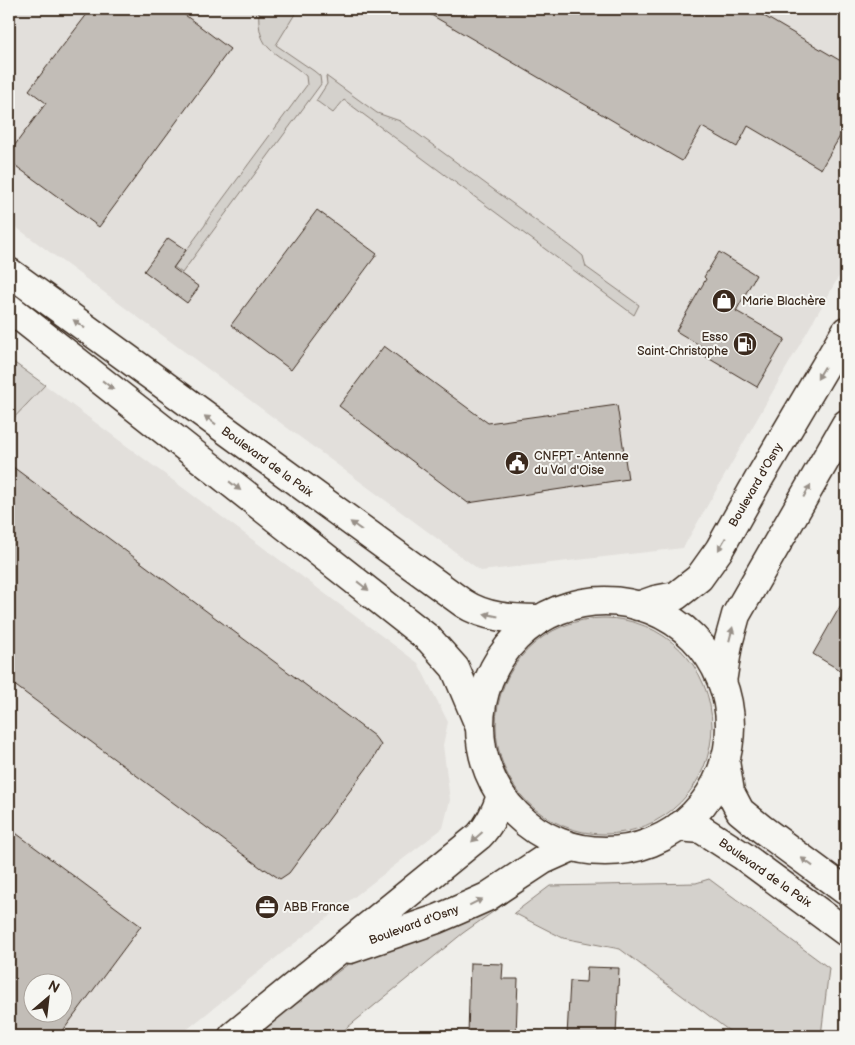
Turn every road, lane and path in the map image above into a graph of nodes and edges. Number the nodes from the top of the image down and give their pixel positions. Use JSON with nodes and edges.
{"nodes":[{"id":1,"x":9,"y":272,"type":"edge"},
{"id":2,"x":9,"y":308,"type":"edge"},
{"id":3,"x":846,"y":331,"type":"edge"},
{"id":4,"x":846,"y":424,"type":"edge"},
{"id":5,"x":638,"y":606,"type":"junction"},
{"id":6,"x":539,"y":619,"type":"junction"},
{"id":7,"x":722,"y":682,"type":"junction"},
{"id":8,"x":480,"y":726,"type":"junction"},
{"id":9,"x":725,"y":761,"type":"junction"},
{"id":10,"x":501,"y":796,"type":"junction"},
{"id":11,"x":678,"y":828,"type":"junction"},
{"id":12,"x":572,"y":846,"type":"junction"},
{"id":13,"x":846,"y":891,"type":"edge"},
{"id":14,"x":846,"y":932,"type":"edge"},
{"id":15,"x":332,"y":955,"type":"junction"},
{"id":16,"x":232,"y":1036,"type":"edge"}],
"edges":[{"from":6,"to":1,"type":"main road","name":"Boulevard de la Paix","one_way":true},
{"from":2,"to":8,"type":"main road","one_way":true},
{"from":3,"to":5,"type":"main road","name":"Boulevard d'Osny","one_way":true},
{"from":7,"to":4,"type":"main road","one_way":true},
{"from":5,"to":6,"type":"main road"},
{"from":5,"to":7,"type":"main road"},
{"from":6,"to":8,"type":"main road"},
{"from":7,"to":9,"type":"main road"},
{"from":8,"to":10,"type":"main road"},
{"from":9,"to":11,"type":"main road"},
{"from":13,"to":9,"type":"main road","one_way":true},
{"from":10,"to":12,"type":"main road"},
{"from":10,"to":15,"type":"main road","name":"Boulevard d'Osny","one_way":true},
{"from":11,"to":12,"type":"main road"},
{"from":11,"to":14,"type":"main road","name":"Boulevard de la Paix"},
{"from":15,"to":12,"type":"main road","name":"Boulevard d'Osny","one_way":true},
{"from":15,"to":16,"type":"main road","name":"Boulevard d'Osny"}]}
